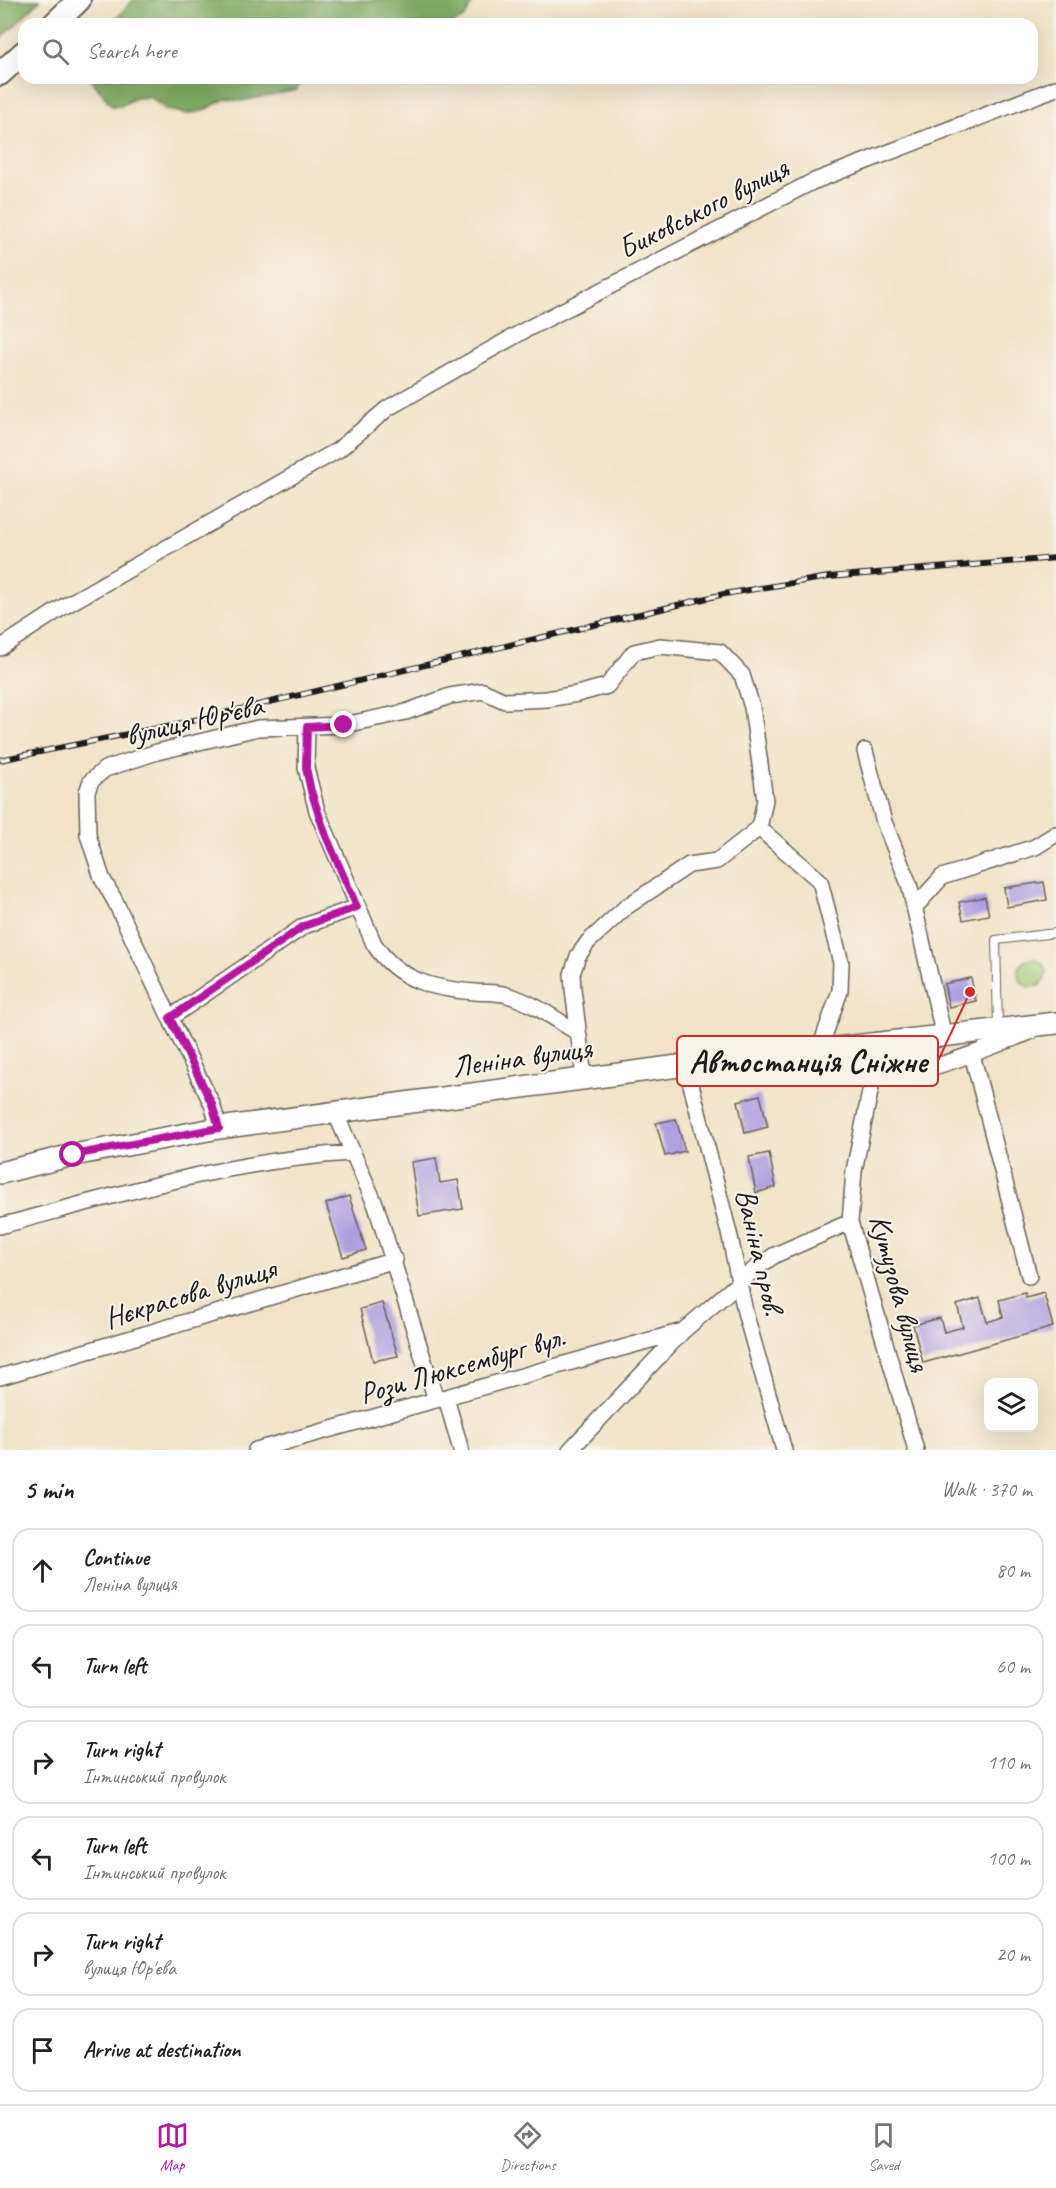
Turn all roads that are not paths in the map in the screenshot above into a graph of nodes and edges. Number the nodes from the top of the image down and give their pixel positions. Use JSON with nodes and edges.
{"nodes":[{"id":1,"x":79,"y":0,"type":"edge"},
{"id":2,"x":60,"y":18,"type":"edge"},
{"id":3,"x":18,"y":58,"type":"edge"},
{"id":4,"x":0,"y":74,"type":"edge"},
{"id":5,"x":1056,"y":88,"type":"edge"},
{"id":6,"x":0,"y":648,"type":"edge"},
{"id":7,"x":307,"y":727,"type":"junction"},
{"id":8,"x":865,"y":751,"type":"dead end"},
{"id":9,"x":759,"y":828,"type":"junction"},
{"id":10,"x":1056,"y":834,"type":"edge"},
{"id":11,"x":357,"y":907,"type":"junction"},
{"id":12,"x":915,"y":907,"type":"junction"},
{"id":13,"x":1056,"y":933,"type":"edge"},
{"id":14,"x":170,"y":1018,"type":"junction"},
{"id":15,"x":1055,"y":1023,"type":"edge"},
{"id":16,"x":998,"y":1029,"type":"junction"},
{"id":17,"x":578,"y":1032,"type":"junction"},
{"id":18,"x":944,"y":1037,"type":"junction"},
{"id":19,"x":819,"y":1051,"type":"junction"},
{"id":20,"x":972,"y":1054,"type":"junction"},
{"id":21,"x":770,"y":1056,"type":"junction"},
{"id":22,"x":686,"y":1065,"type":"junction"},
{"id":23,"x":873,"y":1077,"type":"junction"},
{"id":24,"x":584,"y":1078,"type":"junction"},
{"id":25,"x":336,"y":1114,"type":"junction"},
{"id":26,"x":219,"y":1128,"type":"junction"},
{"id":27,"x":352,"y":1153,"type":"junction"},
{"id":28,"x":0,"y":1173,"type":"edge"},
{"id":29,"x":850,"y":1222,"type":"junction"},
{"id":30,"x":0,"y":1226,"type":"edge"},
{"id":31,"x":395,"y":1260,"type":"junction"},
{"id":32,"x":1029,"y":1276,"type":"dead end"},
{"id":33,"x":738,"y":1283,"type":"junction"},
{"id":34,"x":683,"y":1331,"type":"junction"},
{"id":35,"x":0,"y":1377,"type":"edge"},
{"id":36,"x":441,"y":1399,"type":"junction"},
{"id":37,"x":256,"y":1450,"type":"edge"},
{"id":38,"x":461,"y":1450,"type":"edge"},
{"id":39,"x":570,"y":1450,"type":"edge"},
{"id":40,"x":784,"y":1450,"type":"edge"},
{"id":41,"x":916,"y":1450,"type":"edge"}],
"edges":[{"from":1,"to":2,"type":"main road"},
{"from":3,"to":4,"type":"main road"},
{"from":5,"to":6,"type":"street","name":"Биковського вулиця"},
{"from":7,"to":9,"type":"street","name":"вулиця Юр'єва"},
{"from":7,"to":11,"type":"street"},
{"from":7,"to":14,"type":"street","name":"вулиця Юр'єва"},
{"from":8,"to":12,"type":"street"},
{"from":9,"to":17,"type":"street"},
{"from":9,"to":19,"type":"street"},
{"from":10,"to":12,"type":"street"},
{"from":11,"to":14,"type":"street"},
{"from":11,"to":17,"type":"street"},
{"from":12,"to":18,"type":"street"},
{"from":13,"to":16,"type":"lane"},
{"from":14,"to":26,"type":"street"},
{"from":15,"to":16,"type":"main road","name":"Леніна вулиця"},
{"from":15,"to":20,"type":"street"},
{"from":16,"to":18,"type":"main road","name":"Леніна вулиця"},
{"from":17,"to":24,"type":"street"},
{"from":18,"to":19,"type":"main road","name":"Леніна вулиця"},
{"from":19,"to":21,"type":"main road","name":"Леніна вулиця"},
{"from":20,"to":23,"type":"street"},
{"from":20,"to":32,"type":"street"},
{"from":21,"to":22,"type":"main road","name":"Леніна вулиця"},
{"from":21,"to":23,"type":"street"},
{"from":22,"to":24,"type":"main road","name":"Леніна вулиця"},
{"from":22,"to":33,"type":"street","name":"Ваніна пров."},
{"from":23,"to":29,"type":"street","name":"Кутузова вулиця"},
{"from":24,"to":25,"type":"main road","name":"Леніна вулиця"},
{"from":25,"to":26,"type":"main road","name":"Леніна вулиця"},
{"from":25,"to":27,"type":"street"},
{"from":26,"to":28,"type":"main road","name":"Леніна вулиця"},
{"from":27,"to":30,"type":"street"},
{"from":27,"to":31,"type":"street"},
{"from":29,"to":33,"type":"street"},
{"from":29,"to":41,"type":"street","name":"Кутузова вулиця"},
{"from":31,"to":35,"type":"street","name":"Нєкрасова вулиця"},
{"from":31,"to":36,"type":"street"},
{"from":33,"to":34,"type":"street"},
{"from":33,"to":40,"type":"street","name":"Ваніна пров."},
{"from":34,"to":36,"type":"street","name":"Рози Люксембург вул."},
{"from":34,"to":39,"type":"street"},
{"from":36,"to":37,"type":"street","name":"Рози Люксембург вул."},
{"from":36,"to":38,"type":"street"}]}
